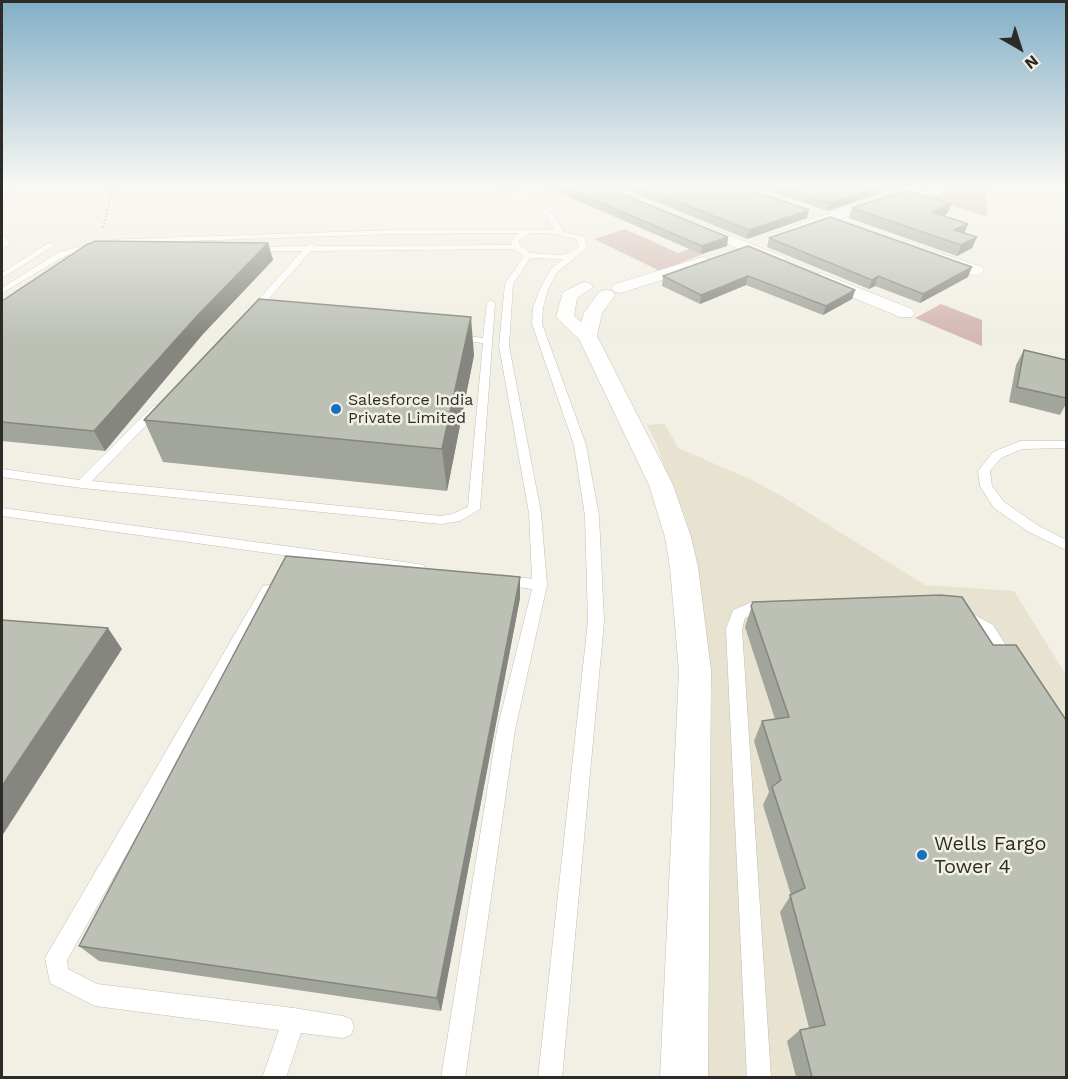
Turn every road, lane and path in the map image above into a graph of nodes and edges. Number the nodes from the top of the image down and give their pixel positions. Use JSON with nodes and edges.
{"nodes":[{"id":1,"x":221,"y":238,"type":"edge"},
{"id":2,"x":319,"y":238,"type":"edge"},
{"id":3,"x":517,"y":238,"type":"edge"},
{"id":4,"x":578,"y":238,"type":"edge"},
{"id":5,"x":727,"y":238,"type":"edge"},
{"id":6,"x":772,"y":238,"type":"edge"},
{"id":7,"x":201,"y":239,"type":"junction"},
{"id":8,"x":51,"y":245,"type":"dead end"},
{"id":9,"x":516,"y":247,"type":"junction"},
{"id":10,"x":747,"y":247,"type":"junction"},
{"id":11,"x":309,"y":248,"type":"junction"},
{"id":12,"x":244,"y":249,"type":"edge"},
{"id":13,"x":189,"y":250,"type":"edge"},
{"id":14,"x":919,"y":251,"type":"edge"},
{"id":15,"x":528,"y":255,"type":"junction"},
{"id":16,"x":572,"y":255,"type":"junction"},
{"id":17,"x":790,"y":265,"type":"edge"},
{"id":18,"x":976,"y":271,"type":"dead end"},
{"id":19,"x":29,"y":273,"type":"junction"},
{"id":20,"x":811,"y":273,"type":"edge"},
{"id":21,"x":45,"y":275,"type":"edge"},
{"id":22,"x":2,"y":276,"type":"edge"},
{"id":23,"x":602,"y":286,"type":"junction"},
{"id":24,"x":2,"y":291,"type":"edge"},
{"id":25,"x":491,"y":303,"type":"dead end"},
{"id":26,"x":906,"y":313,"type":"dead end"},
{"id":27,"x":255,"y":322,"type":"edge"},
{"id":28,"x":442,"y":336,"type":"edge"},
{"id":29,"x":586,"y":336,"type":"junction"},
{"id":30,"x":488,"y":340,"type":"junction"},
{"id":31,"x":163,"y":403,"type":"edge"},
{"id":32,"x":1066,"y":445,"type":"edge"},
{"id":33,"x":2,"y":473,"type":"edge"},
{"id":34,"x":82,"y":484,"type":"junction"},
{"id":35,"x":2,"y":512,"type":"edge"},
{"id":36,"x":1066,"y":545,"type":"edge"},
{"id":37,"x":290,"y":552,"type":"junction"},
{"id":38,"x":433,"y":571,"type":"edge"},
{"id":39,"x":492,"y":578,"type":"edge"},
{"id":40,"x":540,"y":585,"type":"junction"},
{"id":41,"x":786,"y":608,"type":"edge"},
{"id":42,"x":946,"y":608,"type":"edge"},
{"id":43,"x":1018,"y":676,"type":"edge"},
{"id":44,"x":294,"y":1019,"type":"junction"},
{"id":45,"x":343,"y":1027,"type":"dead end"},
{"id":46,"x":274,"y":1077,"type":"edge"},
{"id":47,"x":453,"y":1077,"type":"edge"},
{"id":48,"x":550,"y":1077,"type":"edge"},
{"id":49,"x":684,"y":1077,"type":"edge"},
{"id":50,"x":759,"y":1077,"type":"edge"}],
"edges":[{"from":1,"to":7,"type":"lane"},
{"from":2,"to":11,"type":"lane"},
{"from":3,"to":9,"type":"lane"},
{"from":4,"to":16,"type":"lane"},
{"from":5,"to":10,"type":"street"},
{"from":6,"to":10,"type":"street"},
{"from":7,"to":13,"type":"lane"},
{"from":7,"to":19,"type":"lane"},
{"from":8,"to":22,"type":"lane"},
{"from":9,"to":11,"type":"lane"},
{"from":9,"to":15,"type":"lane"},
{"from":10,"to":17,"type":"street"},
{"from":10,"to":23,"type":"street"},
{"from":11,"to":12,"type":"lane"},
{"from":11,"to":27,"type":"lane"},
{"from":14,"to":18,"type":"street"},
{"from":15,"to":16,"type":"lane"},
{"from":15,"to":40,"type":"lane"},
{"from":16,"to":48,"type":"lane"},
{"from":19,"to":21,"type":"lane"},
{"from":19,"to":24,"type":"lane"},
{"from":20,"to":26,"type":"street"},
{"from":23,"to":29,"type":"street"},
{"from":23,"to":29,"type":"street"},
{"from":25,"to":30,"type":"lane"},
{"from":28,"to":30,"type":"lane"},
{"from":29,"to":49,"type":"street"},
{"from":30,"to":34,"type":"lane"},
{"from":31,"to":34,"type":"lane"},
{"from":32,"to":36,"type":"lane"},
{"from":33,"to":34,"type":"lane"},
{"from":35,"to":37,"type":"lane"},
{"from":37,"to":38,"type":"lane"},
{"from":37,"to":44,"type":"lane"},
{"from":39,"to":40,"type":"lane"},
{"from":40,"to":47,"type":"lane"},
{"from":41,"to":50,"type":"lane"},
{"from":42,"to":43,"type":"lane"},
{"from":44,"to":45,"type":"lane"},
{"from":44,"to":46,"type":"lane"}]}
